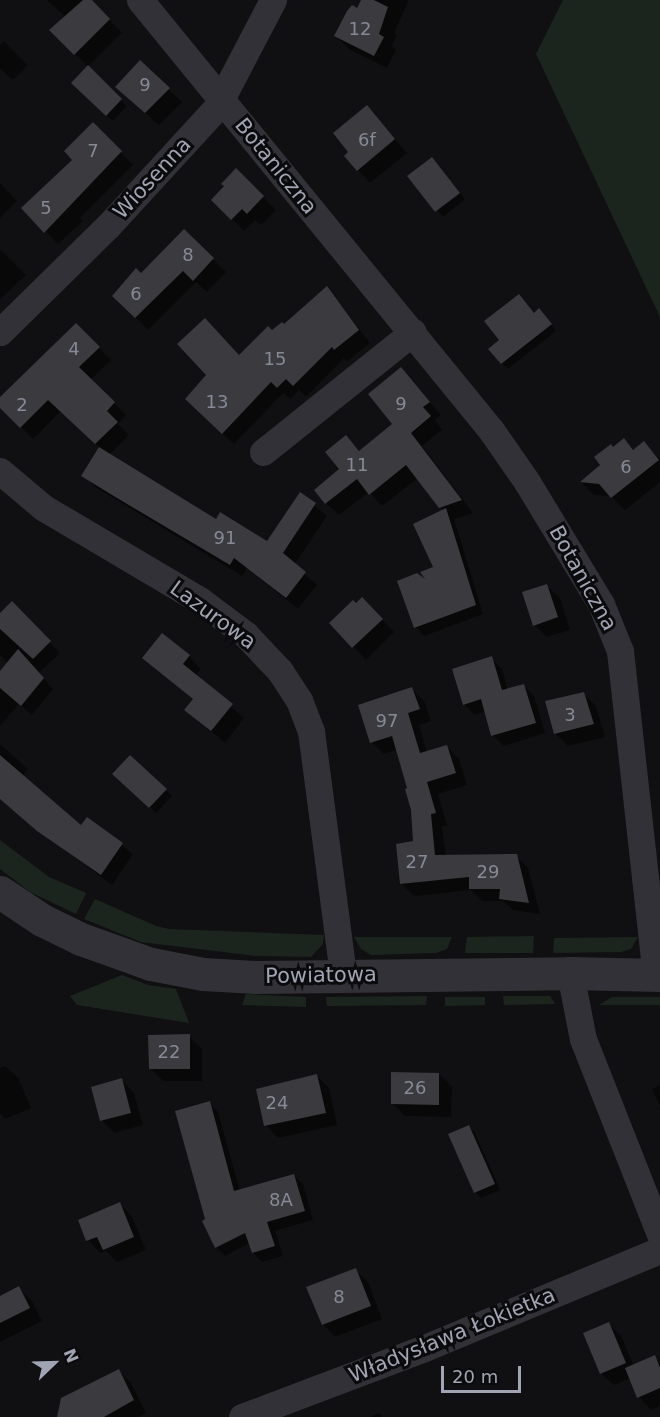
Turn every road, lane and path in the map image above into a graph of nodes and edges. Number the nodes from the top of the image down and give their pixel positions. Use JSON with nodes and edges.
{"nodes":[{"id":1,"x":140,"y":0,"type":"edge"},
{"id":2,"x":273,"y":0,"type":"edge"},
{"id":3,"x":223,"y":100,"type":"junction"},
{"id":4,"x":0,"y":332,"type":"edge"},
{"id":5,"x":413,"y":332,"type":"junction"},
{"id":6,"x":263,"y":452,"type":"dead end"},
{"id":7,"x":0,"y":471,"type":"edge"},
{"id":8,"x":0,"y":892,"type":"edge"},
{"id":9,"x":570,"y":973,"type":"junction"},
{"id":10,"x":343,"y":975,"type":"junction"},
{"id":11,"x":658,"y":975,"type":"edge"},
{"id":12,"x":660,"y":1234,"type":"edge"},
{"id":13,"x":660,"y":1250,"type":"edge"},
{"id":14,"x":242,"y":1417,"type":"edge"}],
"edges":[{"from":1,"to":3,"type":"street","name":"Botaniczna"},
{"from":2,"to":3,"type":"street","name":"Wiosenna"},
{"from":3,"to":4,"type":"street","name":"Wiosenna"},
{"from":3,"to":5,"type":"street","name":"Botaniczna"},
{"from":5,"to":6,"type":"street"},
{"from":5,"to":11,"type":"street","name":"Botaniczna"},
{"from":7,"to":10,"type":"street","name":"Lazurowa"},
{"from":8,"to":10,"type":"street","name":"Powiatowa"},
{"from":9,"to":10,"type":"street","name":"Powiatowa"},
{"from":9,"to":11,"type":"street","name":"Powiatowa"},
{"from":9,"to":12,"type":"street"},
{"from":13,"to":14,"type":"street","name":"Władysława Łokietka"}]}
